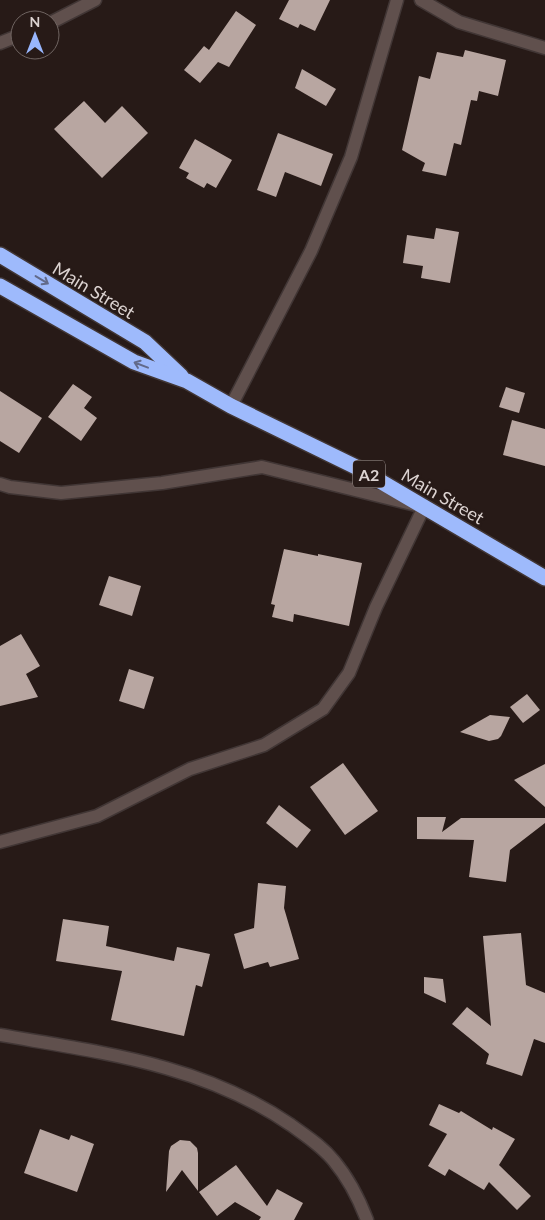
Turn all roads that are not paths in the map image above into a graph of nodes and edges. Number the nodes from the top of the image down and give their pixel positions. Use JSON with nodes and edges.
{"nodes":[{"id":1,"x":95,"y":0,"type":"edge"},
{"id":2,"x":397,"y":0,"type":"edge"},
{"id":3,"x":421,"y":0,"type":"edge"},
{"id":4,"x":60,"y":18,"type":"edge"},
{"id":5,"x":545,"y":48,"type":"edge"},
{"id":6,"x":0,"y":255,"type":"edge"},
{"id":7,"x":0,"y":286,"type":"edge"},
{"id":8,"x":187,"y":381,"type":"junction"},
{"id":9,"x":231,"y":406,"type":"junction"},
{"id":10,"x":0,"y":484,"type":"edge"},
{"id":11,"x":424,"y":507,"type":"junction"},
{"id":12,"x":545,"y":578,"type":"edge"},
{"id":13,"x":0,"y":842,"type":"edge"},
{"id":14,"x":0,"y":1036,"type":"edge"},
{"id":15,"x":367,"y":1220,"type":"edge"}],
"edges":[{"from":1,"to":4,"type":"street"},
{"from":2,"to":9,"type":"street"},
{"from":3,"to":5,"type":"street"},
{"from":6,"to":8,"type":"highway","name":"Main Street","number":"A2","one_way":true},
{"from":8,"to":7,"type":"highway","name":"Main Street","number":"A2","one_way":true},
{"from":8,"to":9,"type":"highway","name":"Main Street","number":"A2"},
{"from":9,"to":11,"type":"highway","name":"Main Street","number":"A2"},
{"from":10,"to":11,"type":"street"},
{"from":11,"to":12,"type":"highway","name":"Main Street","number":"A2"},
{"from":11,"to":13,"type":"street"},
{"from":14,"to":15,"type":"street"}]}
